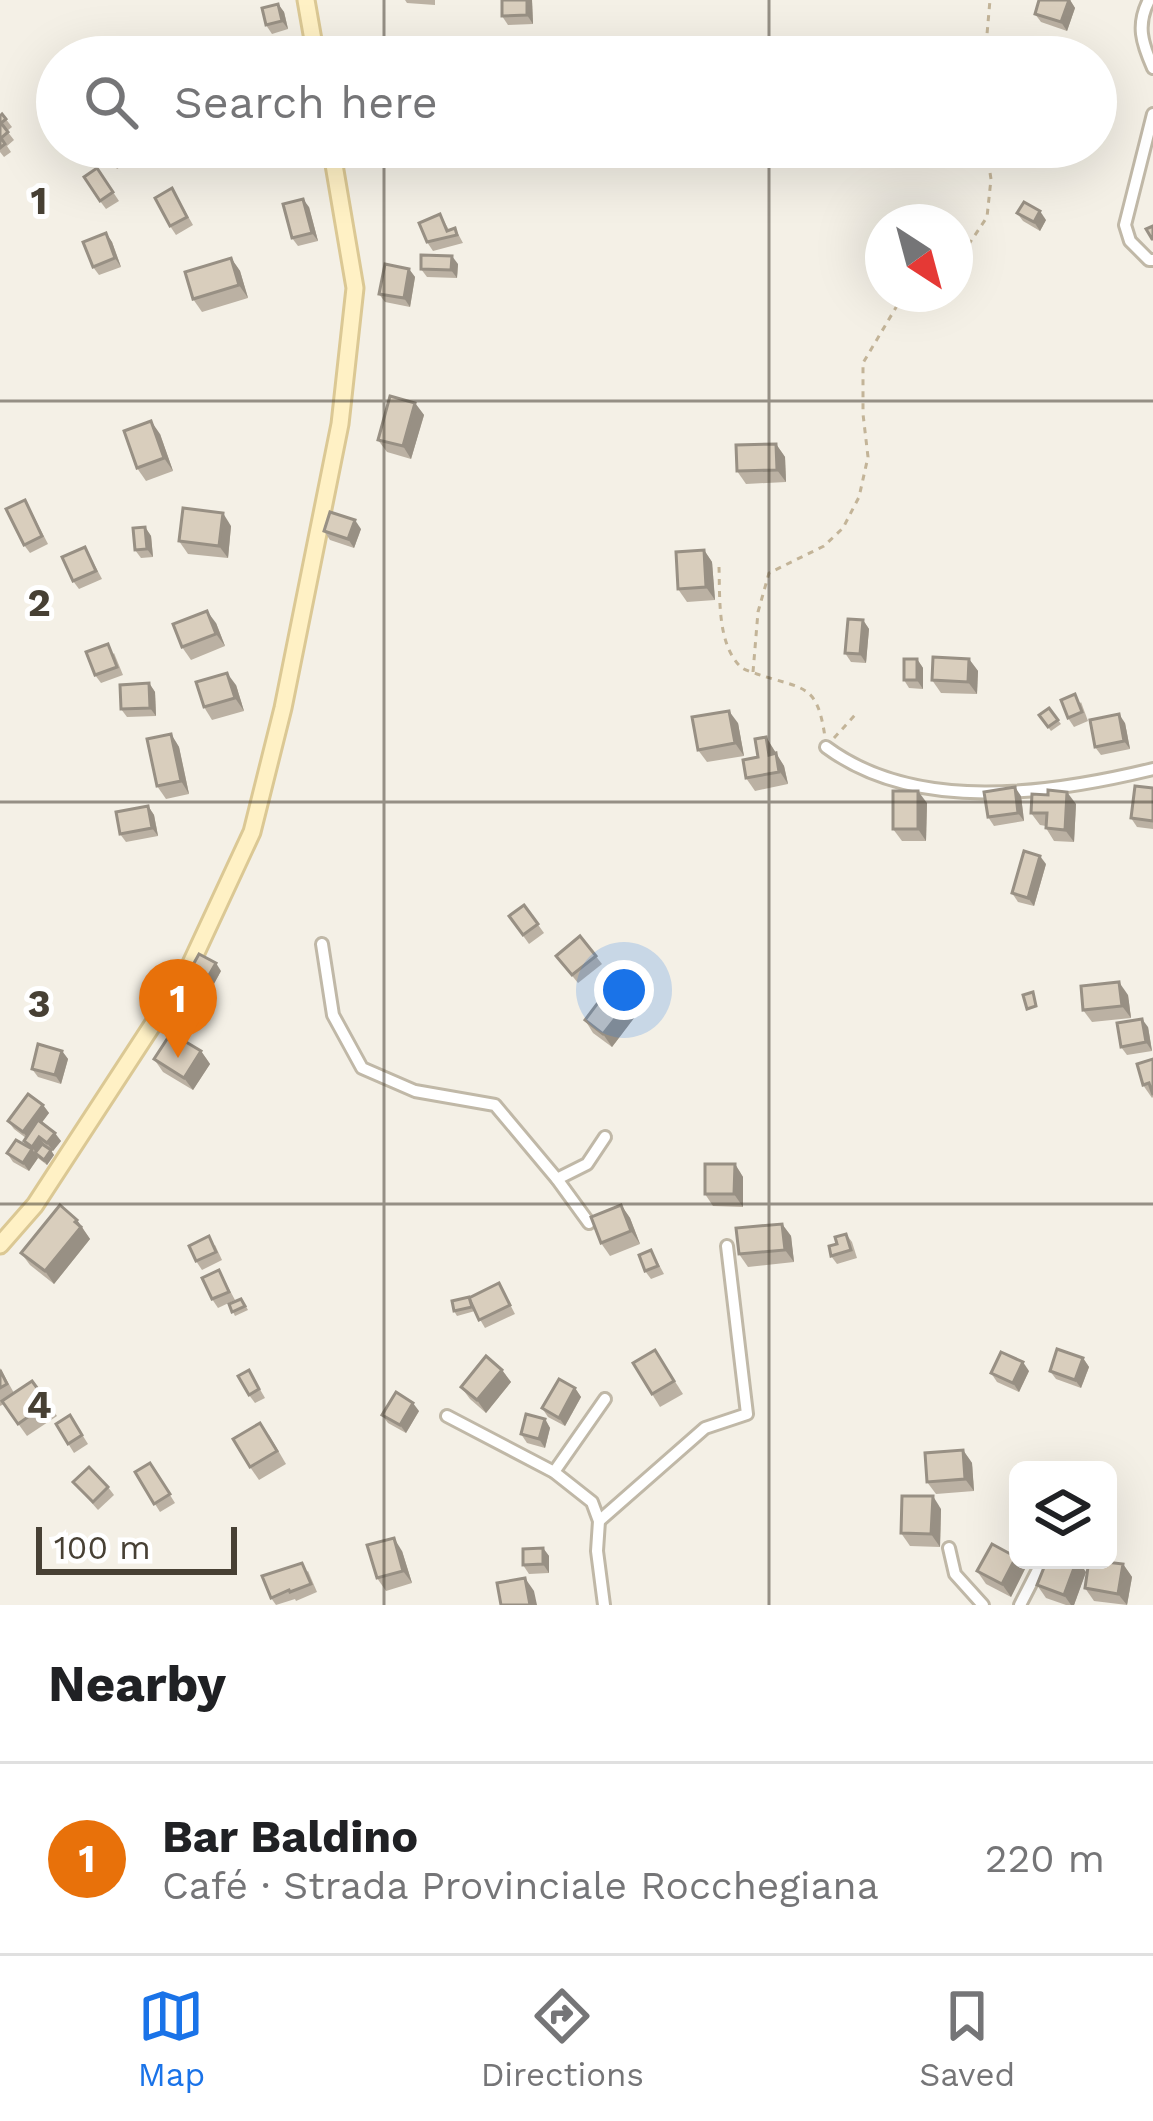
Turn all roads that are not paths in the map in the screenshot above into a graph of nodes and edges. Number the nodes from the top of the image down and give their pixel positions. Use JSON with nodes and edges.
{"nodes":[{"id":1,"x":306,"y":0,"type":"edge"},
{"id":2,"x":1149,"y":0,"type":"edge"},
{"id":3,"x":312,"y":36,"type":"edge"},
{"id":4,"x":1153,"y":68,"type":"edge"},
{"id":5,"x":1153,"y":114,"type":"edge"},
{"id":6,"x":335,"y":168,"type":"edge"},
{"id":7,"x":1153,"y":260,"type":"edge"},
{"id":8,"x":826,"y":747,"type":"road end"},
{"id":9,"x":1153,"y":769,"type":"edge"},
{"id":10,"x":322,"y":944,"type":"dead end"},
{"id":11,"x":605,"y":1137,"type":"dead end"},
{"id":12,"x":557,"y":1179,"type":"junction"},
{"id":13,"x":589,"y":1223,"type":"edge"},
{"id":14,"x":0,"y":1245,"type":"edge"},
{"id":15,"x":727,"y":1246,"type":"dead end"},
{"id":16,"x":604,"y":1399,"type":"dead end"},
{"id":17,"x":448,"y":1416,"type":"dead end"},
{"id":18,"x":554,"y":1472,"type":"junction"},
{"id":19,"x":598,"y":1521,"type":"junction"},
{"id":20,"x":949,"y":1548,"type":"dead end"},
{"id":21,"x":1038,"y":1569,"type":"edge"},
{"id":22,"x":604,"y":1605,"type":"edge"},
{"id":23,"x":983,"y":1605,"type":"edge"},
{"id":24,"x":1020,"y":1605,"type":"edge"}],
"edges":[{"from":1,"to":3,"type":"main road"},
{"from":2,"to":4,"type":"street"},
{"from":5,"to":7,"type":"street"},
{"from":6,"to":14,"type":"main road"},
{"from":8,"to":9,"type":"street"},
{"from":10,"to":12,"type":"street"},
{"from":11,"to":12,"type":"street"},
{"from":12,"to":13,"type":"street"},
{"from":15,"to":19,"type":"street"},
{"from":16,"to":18,"type":"street"},
{"from":17,"to":18,"type":"street"},
{"from":18,"to":19,"type":"street"},
{"from":19,"to":22,"type":"street"},
{"from":20,"to":23,"type":"street"},
{"from":21,"to":24,"type":"street"}]}
